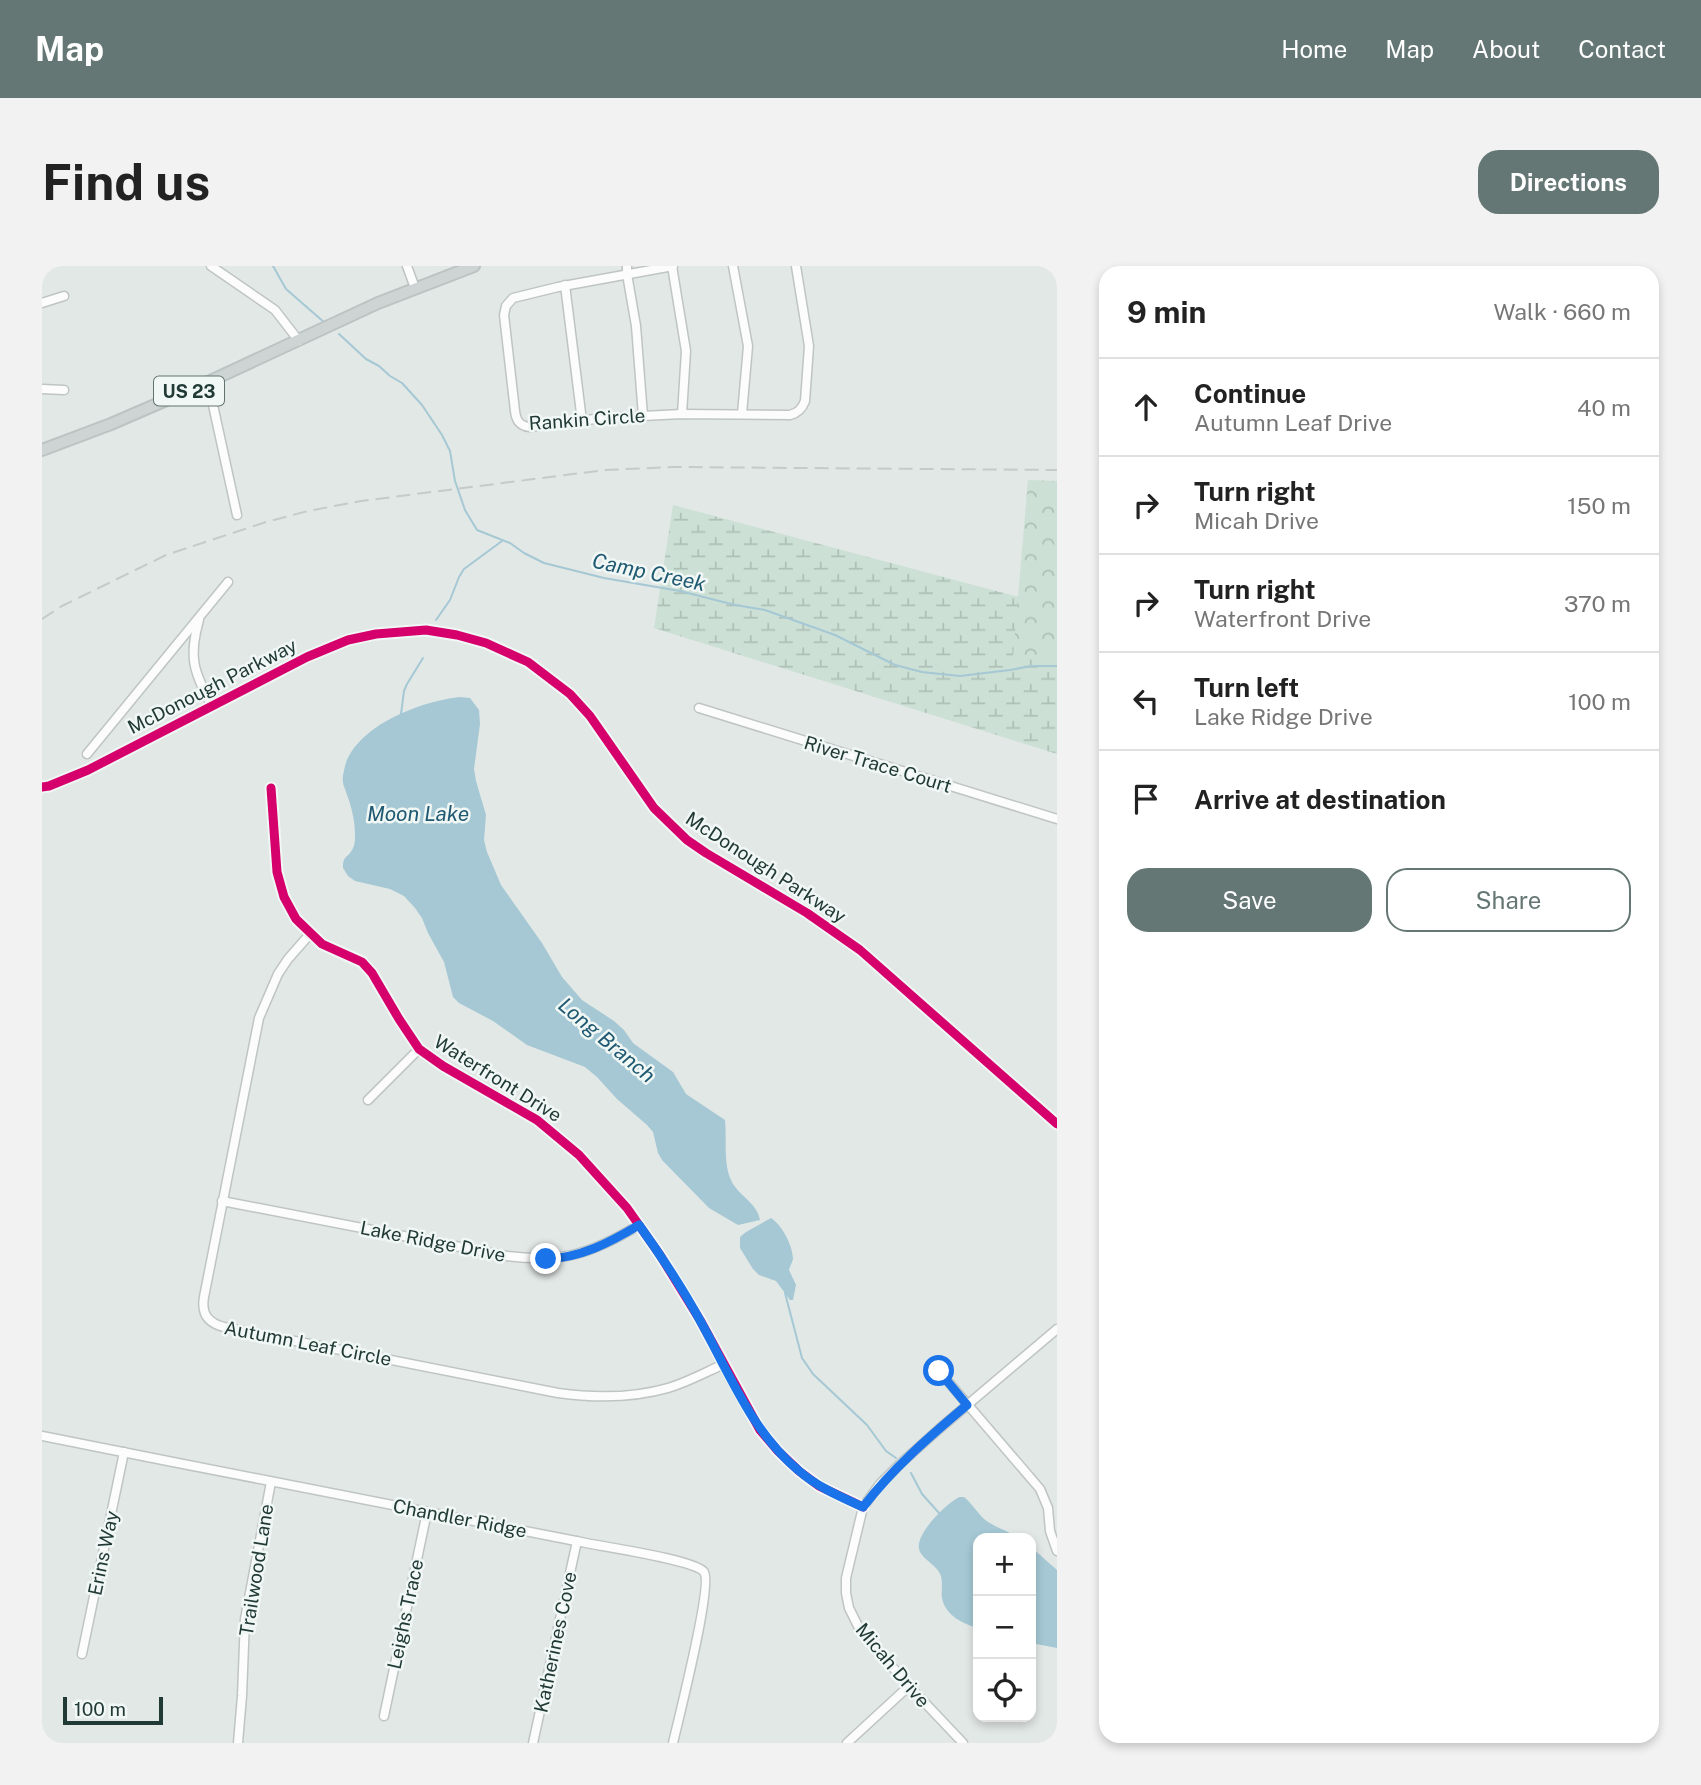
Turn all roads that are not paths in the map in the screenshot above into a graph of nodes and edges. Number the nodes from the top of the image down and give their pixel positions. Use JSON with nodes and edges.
{"nodes":[{"id":1,"x":211,"y":266,"type":"edge"},
{"id":2,"x":407,"y":266,"type":"edge"},
{"id":3,"x":474,"y":266,"type":"edge"},
{"id":4,"x":619,"y":266,"type":"edge"},
{"id":5,"x":673,"y":266,"type":"edge"},
{"id":6,"x":733,"y":266,"type":"edge"},
{"id":7,"x":796,"y":266,"type":"edge"},
{"id":8,"x":627,"y":270,"type":"edge"},
{"id":9,"x":565,"y":285,"type":"junction"},
{"id":10,"x":415,"y":288,"type":"junction"},
{"id":11,"x":64,"y":296,"type":"dead end"},
{"id":12,"x":42,"y":303,"type":"edge"},
{"id":13,"x":299,"y":341,"type":"junction"},
{"id":14,"x":208,"y":382,"type":"junction"},
{"id":15,"x":42,"y":389,"type":"edge"},
{"id":16,"x":64,"y":390,"type":"dead end"},
{"id":17,"x":682,"y":414,"type":"junction"},
{"id":18,"x":742,"y":414,"type":"junction"},
{"id":19,"x":643,"y":416,"type":"junction"},
{"id":20,"x":582,"y":421,"type":"junction"},
{"id":21,"x":42,"y":450,"type":"edge"},
{"id":22,"x":237,"y":515,"type":"dead end"},
{"id":23,"x":228,"y":582,"type":"dead end"},
{"id":24,"x":201,"y":616,"type":"junction"},
{"id":25,"x":212,"y":706,"type":"junction"},
{"id":26,"x":699,"y":708,"type":"dead end"},
{"id":27,"x":87,"y":754,"type":"dead end"},
{"id":28,"x":42,"y":787,"type":"edge"},
{"id":29,"x":271,"y":788,"type":"dead end"},
{"id":30,"x":1057,"y":819,"type":"edge"},
{"id":31,"x":310,"y":934,"type":"junction"},
{"id":32,"x":419,"y":1049,"type":"junction"},
{"id":33,"x":368,"y":1100,"type":"dead end"},
{"id":34,"x":1057,"y":1124,"type":"edge"},
{"id":35,"x":222,"y":1201,"type":"junction"},
{"id":36,"x":639,"y":1225,"type":"junction"},
{"id":37,"x":1057,"y":1329,"type":"edge"},
{"id":38,"x":724,"y":1364,"type":"junction"},
{"id":39,"x":939,"y":1371,"type":"dead end"},
{"id":40,"x":967,"y":1405,"type":"junction"},
{"id":41,"x":42,"y":1436,"type":"edge"},
{"id":42,"x":124,"y":1452,"type":"junction"},
{"id":43,"x":271,"y":1482,"type":"junction"},
{"id":44,"x":863,"y":1507,"type":"junction"},
{"id":45,"x":427,"y":1512,"type":"junction"},
{"id":46,"x":577,"y":1542,"type":"junction"},
{"id":47,"x":1057,"y":1551,"type":"edge"},
{"id":48,"x":82,"y":1654,"type":"dead end"},
{"id":49,"x":909,"y":1686,"type":"junction"},
{"id":50,"x":384,"y":1716,"type":"dead end"},
{"id":51,"x":237,"y":1743,"type":"edge"},
{"id":52,"x":533,"y":1743,"type":"edge"},
{"id":53,"x":673,"y":1743,"type":"edge"},
{"id":54,"x":847,"y":1743,"type":"edge"},
{"id":55,"x":963,"y":1743,"type":"edge"}],
"edges":[{"from":1,"to":13,"type":"street"},
{"from":2,"to":10,"type":"street"},
{"from":3,"to":10,"type":"main road","number":"US 23"},
{"from":4,"to":8,"type":"street"},
{"from":5,"to":8,"type":"street","name":"Rankin Circle"},
{"from":5,"to":17,"type":"street"},
{"from":6,"to":18,"type":"street"},
{"from":7,"to":18,"type":"street","name":"Rankin Circle"},
{"from":8,"to":9,"type":"street","name":"Rankin Circle"},
{"from":8,"to":19,"type":"street"},
{"from":9,"to":20,"type":"street"},
{"from":9,"to":20,"type":"street","name":"Rankin Circle"},
{"from":10,"to":13,"type":"main road","number":"US 23"},
{"from":11,"to":12,"type":"street"},
{"from":13,"to":14,"type":"main road","number":"US 23"},
{"from":14,"to":21,"type":"main road","number":"US 23"},
{"from":14,"to":22,"type":"street"},
{"from":15,"to":16,"type":"street"},
{"from":17,"to":18,"type":"street","name":"Rankin Circle"},
{"from":17,"to":19,"type":"street","name":"Rankin Circle"},
{"from":19,"to":20,"type":"street","name":"Rankin Circle"},
{"from":23,"to":24,"type":"street"},
{"from":24,"to":25,"type":"street"},
{"from":24,"to":27,"type":"street"},
{"from":25,"to":28,"type":"street","name":"McDonough Parkway"},
{"from":25,"to":34,"type":"street","name":"McDonough Parkway"},
{"from":26,"to":30,"type":"street","name":"River Trace Court"},
{"from":29,"to":31,"type":"street","name":"Waterfront Drive"},
{"from":31,"to":32,"type":"street","name":"Waterfront Drive"},
{"from":31,"to":35,"type":"street","name":"Autumn Leaf Circle"},
{"from":32,"to":33,"type":"street"},
{"from":32,"to":36,"type":"street","name":"Waterfront Drive"},
{"from":35,"to":36,"type":"street","name":"Lake Ridge Drive"},
{"from":35,"to":38,"type":"street","name":"Autumn Leaf Circle"},
{"from":36,"to":38,"type":"street","name":"Waterfront Drive"},
{"from":37,"to":40,"type":"street","name":"Micah Drive"},
{"from":38,"to":44,"type":"street","name":"Waterfront Drive"},
{"from":39,"to":40,"type":"street"},
{"from":40,"to":44,"type":"street","name":"Micah Drive"},
{"from":40,"to":47,"type":"street"},
{"from":41,"to":42,"type":"street","name":"Chandler Ridge"},
{"from":42,"to":43,"type":"street","name":"Chandler Ridge"},
{"from":42,"to":48,"type":"street","name":"Erins Way"},
{"from":43,"to":45,"type":"street","name":"Chandler Ridge"},
{"from":43,"to":51,"type":"street","name":"Trailwood Lane"},
{"from":44,"to":49,"type":"street","name":"Micah Drive"},
{"from":45,"to":46,"type":"street","name":"Chandler Ridge"},
{"from":45,"to":50,"type":"street","name":"Leighs Trace"},
{"from":46,"to":52,"type":"street","name":"Katherines Cove"},
{"from":46,"to":53,"type":"street","name":"Chandler Ridge"},
{"from":49,"to":54,"type":"street"},
{"from":49,"to":55,"type":"street","name":"Micah Drive"}]}
